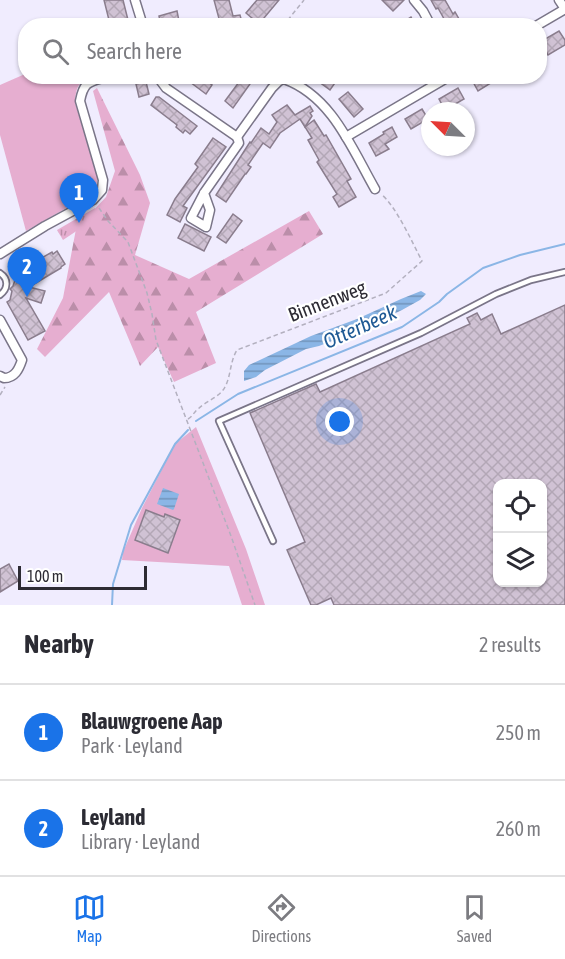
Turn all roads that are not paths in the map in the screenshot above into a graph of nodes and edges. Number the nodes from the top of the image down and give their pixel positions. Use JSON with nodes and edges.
{"nodes":[{"id":1,"x":135,"y":0,"type":"edge"},
{"id":2,"x":414,"y":0,"type":"edge"},
{"id":3,"x":559,"y":0,"type":"edge"},
{"id":4,"x":565,"y":9,"type":"edge"},
{"id":5,"x":141,"y":18,"type":"edge"},
{"id":6,"x":427,"y":18,"type":"edge"},
{"id":7,"x":547,"y":20,"type":"edge"},
{"id":8,"x":87,"y":84,"type":"edge"},
{"id":9,"x":163,"y":84,"type":"edge"},
{"id":10,"x":276,"y":84,"type":"edge"},
{"id":11,"x":296,"y":84,"type":"edge"},
{"id":12,"x":436,"y":84,"type":"edge"},
{"id":13,"x":237,"y":137,"type":"junction"},
{"id":14,"x":346,"y":137,"type":"junction"},
{"id":15,"x":375,"y":189,"type":"road end"},
{"id":16,"x":204,"y":193,"type":"dead end"},
{"id":17,"x":0,"y":254,"type":"edge"},
{"id":18,"x":565,"y":272,"type":"edge"},
{"id":19,"x":0,"y":273,"type":"edge"},
{"id":20,"x":0,"y":295,"type":"edge"},
{"id":21,"x":0,"y":320,"type":"edge"},
{"id":22,"x":0,"y":376,"type":"edge"},
{"id":23,"x":273,"y":542,"type":"dead end"}],
"edges":[{"from":1,"to":5,"type":"street"},
{"from":2,"to":6,"type":"street"},
{"from":3,"to":4,"type":"street"},
{"from":4,"to":7,"type":"street"},
{"from":8,"to":17,"type":"street"},
{"from":9,"to":13,"type":"street"},
{"from":10,"to":13,"type":"street"},
{"from":11,"to":14,"type":"street"},
{"from":12,"to":14,"type":"street"},
{"from":13,"to":16,"type":"street"},
{"from":14,"to":15,"type":"street"},
{"from":18,"to":23,"type":"lane"},
{"from":19,"to":20,"type":"lane"},
{"from":21,"to":22,"type":"street"}]}
